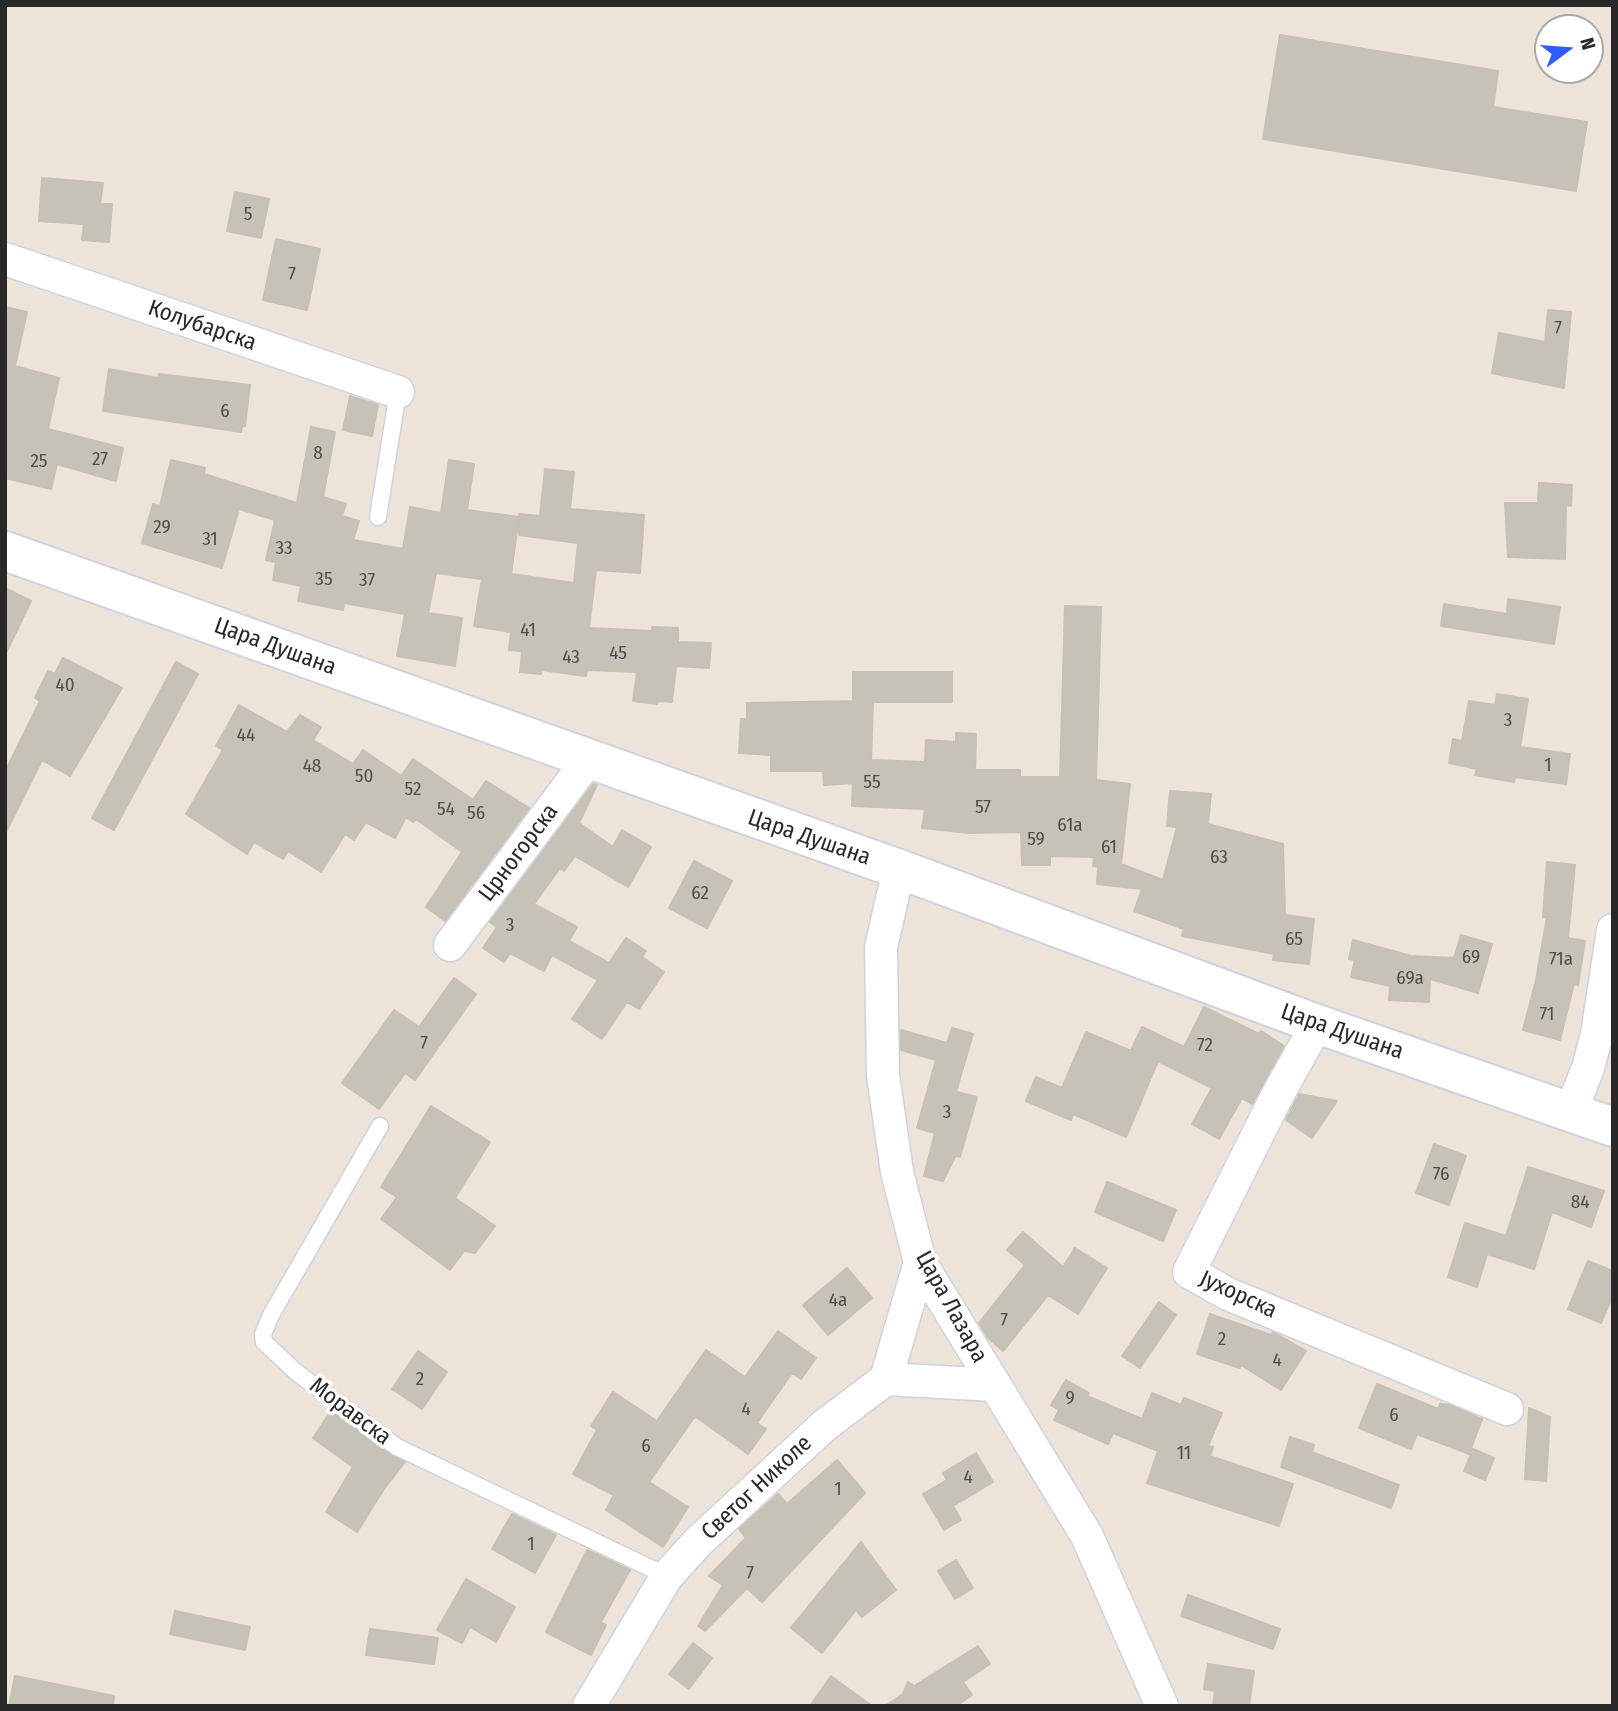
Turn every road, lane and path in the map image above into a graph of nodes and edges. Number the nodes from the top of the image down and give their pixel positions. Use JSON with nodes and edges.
{"nodes":[{"id":1,"x":5,"y":259,"type":"edge"},
{"id":2,"x":398,"y":392,"type":"joint"},
{"id":3,"x":378,"y":517,"type":"dead end"},
{"id":4,"x":5,"y":551,"type":"edge"},
{"id":5,"x":588,"y":760,"type":"junction"},
{"id":6,"x":899,"y":869,"type":"junction"},
{"id":7,"x":1613,"y":930,"type":"edge"},
{"id":8,"x":450,"y":945,"type":"dead end"},
{"id":9,"x":1317,"y":1024,"type":"junction"},
{"id":10,"x":1571,"y":1111,"type":"junction"},
{"id":11,"x":380,"y":1126,"type":"dead end"},
{"id":12,"x":1613,"y":1127,"type":"edge"},
{"id":13,"x":920,"y":1262,"type":"junction"},
{"id":14,"x":886,"y":1379,"type":"junction"},
{"id":15,"x":995,"y":1385,"type":"junction"},
{"id":16,"x":1507,"y":1409,"type":"dead end"},
{"id":17,"x":667,"y":1576,"type":"junction"},
{"id":18,"x":589,"y":1706,"type":"edge"},
{"id":19,"x":1162,"y":1706,"type":"edge"}],
"edges":[{"from":1,"to":2,"type":"street","name":"Колубарска"},
{"from":2,"to":3,"type":"lane"},
{"from":4,"to":5,"type":"main road","name":"Цара Душана"},
{"from":5,"to":6,"type":"main road","name":"Цара Душана"},
{"from":5,"to":8,"type":"street","name":"Црногорска"},
{"from":6,"to":9,"type":"main road","name":"Цара Душана"},
{"from":6,"to":13,"type":"street","name":"Цара Лазара"},
{"from":7,"to":10,"type":"street"},
{"from":9,"to":10,"type":"main road","name":"Цара Душана"},
{"from":9,"to":16,"type":"street","name":"Јухорска"},
{"from":10,"to":12,"type":"main road","name":"Цара Душана"},
{"from":11,"to":17,"type":"lane","name":"Моравска"},
{"from":13,"to":14,"type":"street"},
{"from":13,"to":15,"type":"street","name":"Цара Лазара"},
{"from":14,"to":15,"type":"street"},
{"from":14,"to":17,"type":"street","name":"Светог Николе"},
{"from":15,"to":19,"type":"street","name":"Цара Лазара"},
{"from":17,"to":18,"type":"street","name":"Светог Николе"}]}
